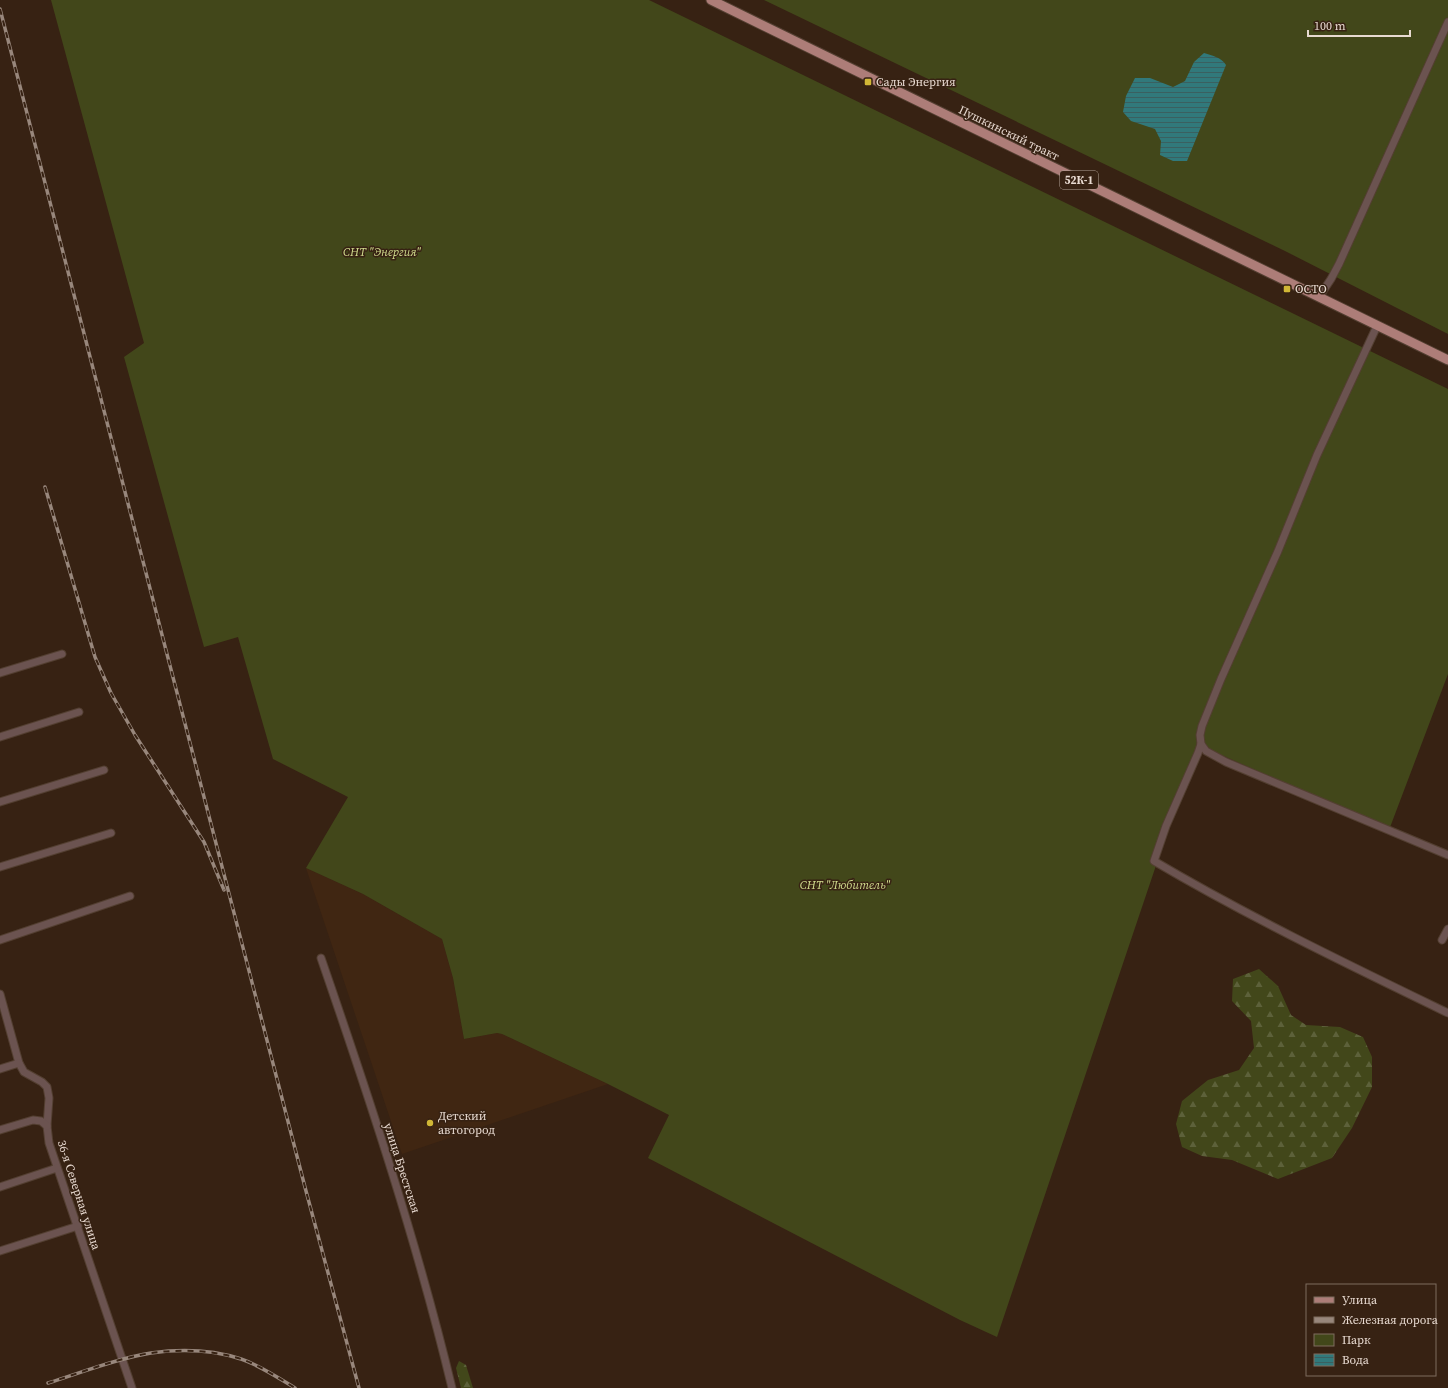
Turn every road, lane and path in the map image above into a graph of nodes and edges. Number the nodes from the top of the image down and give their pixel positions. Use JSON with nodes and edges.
{"nodes":[{"id":1,"x":711,"y":0,"type":"edge"},
{"id":2,"x":1448,"y":22,"type":"edge"},
{"id":3,"x":1319,"y":297,"type":"junction"},
{"id":4,"x":1377,"y":326,"type":"junction"},
{"id":5,"x":1448,"y":360,"type":"edge"},
{"id":6,"x":62,"y":654,"type":"dead end"},
{"id":7,"x":0,"y":673,"type":"edge"},
{"id":8,"x":79,"y":712,"type":"dead end"},
{"id":9,"x":0,"y":737,"type":"edge"},
{"id":10,"x":1201,"y":744,"type":"junction"},
{"id":11,"x":104,"y":770,"type":"dead end"},
{"id":12,"x":0,"y":802,"type":"edge"},
{"id":13,"x":111,"y":833,"type":"dead end"},
{"id":14,"x":1448,"y":855,"type":"edge"},
{"id":15,"x":0,"y":867,"type":"edge"},
{"id":16,"x":130,"y":896,"type":"dead end"},
{"id":17,"x":1448,"y":929,"type":"edge"},
{"id":18,"x":0,"y":940,"type":"edge"},
{"id":19,"x":1442,"y":940,"type":"dead end"},
{"id":20,"x":321,"y":958,"type":"dead end"},
{"id":21,"x":0,"y":994,"type":"edge"},
{"id":22,"x":2,"y":1011,"type":"edge"},
{"id":23,"x":1448,"y":1013,"type":"edge"},
{"id":24,"x":19,"y":1063,"type":"junction"},
{"id":25,"x":0,"y":1069,"type":"edge"},
{"id":26,"x":47,"y":1126,"type":"junction"},
{"id":27,"x":0,"y":1130,"type":"edge"},
{"id":28,"x":57,"y":1168,"type":"junction"},
{"id":29,"x":0,"y":1187,"type":"edge"},
{"id":30,"x":78,"y":1226,"type":"junction"},
{"id":31,"x":0,"y":1251,"type":"edge"},
{"id":32,"x":132,"y":1388,"type":"edge"},
{"id":33,"x":452,"y":1388,"type":"edge"}],
"edges":[{"from":1,"to":3,"type":"main road","name":"Пушкинский тракт","number":"52К-1"},
{"from":2,"to":3,"type":"street"},
{"from":3,"to":4,"type":"main road","name":"Пушкинский тракт","number":"52К-1"},
{"from":4,"to":5,"type":"main road","name":"Пушкинский тракт","number":"52К-1"},
{"from":4,"to":10,"type":"street"},
{"from":6,"to":7,"type":"street"},
{"from":8,"to":9,"type":"street"},
{"from":10,"to":14,"type":"street"},
{"from":10,"to":23,"type":"street"},
{"from":11,"to":12,"type":"street"},
{"from":13,"to":15,"type":"street"},
{"from":16,"to":18,"type":"street"},
{"from":17,"to":19,"type":"street"},
{"from":20,"to":33,"type":"street","name":"улица Брестская"},
{"from":21,"to":22,"type":"street","name":"36-я Северная улица"},
{"from":22,"to":24,"type":"street","name":"36-я Северная улица"},
{"from":24,"to":25,"type":"street"},
{"from":24,"to":26,"type":"street","name":"36-я Северная улица"},
{"from":26,"to":27,"type":"street"},
{"from":26,"to":28,"type":"street","name":"36-я Северная улица"},
{"from":28,"to":29,"type":"street"},
{"from":28,"to":30,"type":"street","name":"36-я Северная улица"},
{"from":30,"to":31,"type":"street"},
{"from":30,"to":32,"type":"street","name":"36-я Северная улица"}]}
